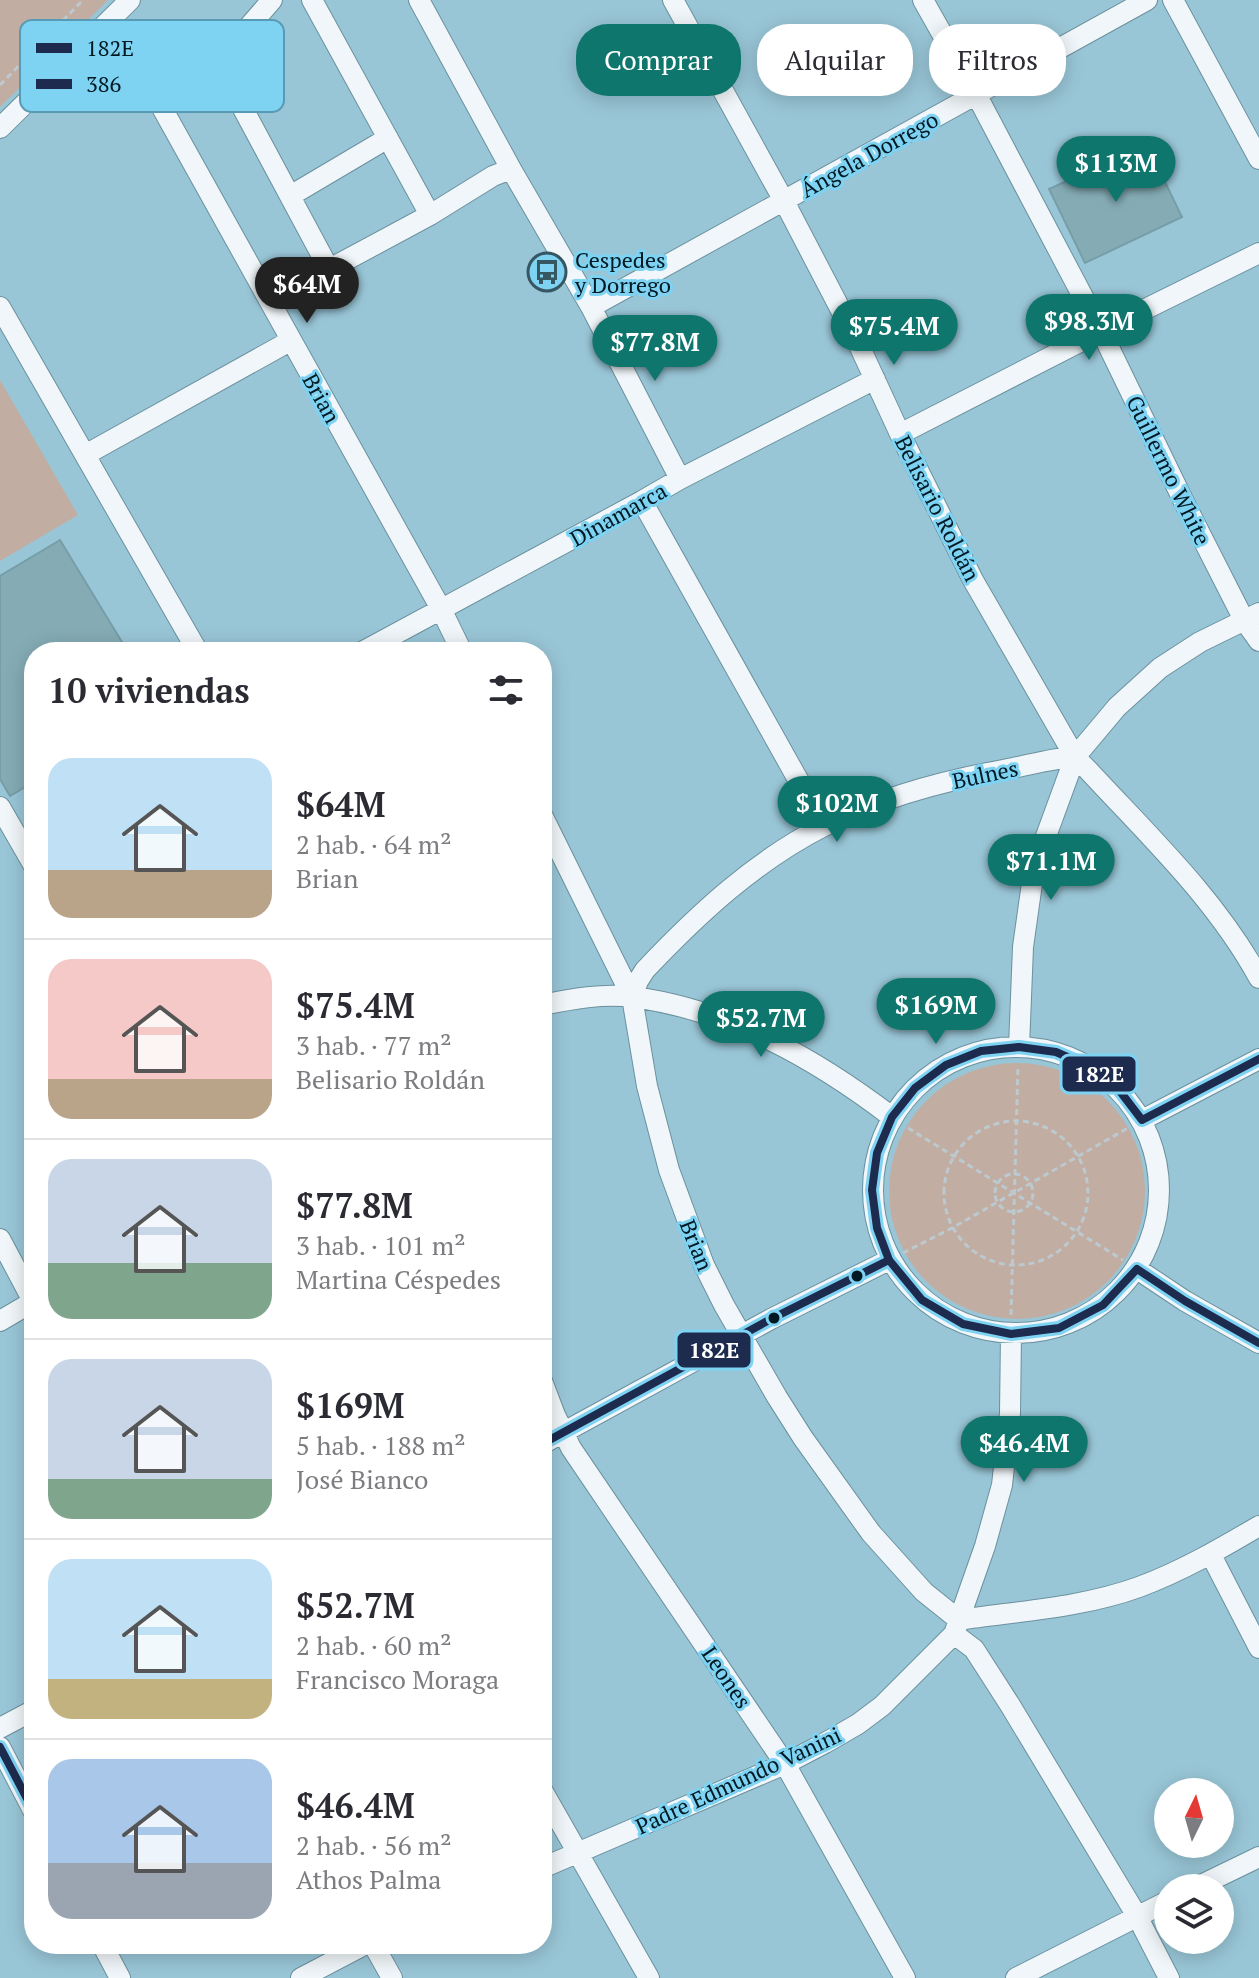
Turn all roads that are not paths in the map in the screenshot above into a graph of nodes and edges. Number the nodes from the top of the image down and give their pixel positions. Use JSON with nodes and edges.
{"nodes":[{"id":1,"x":130,"y":0,"type":"edge"},
{"id":2,"x":272,"y":0,"type":"edge"},
{"id":3,"x":312,"y":0,"type":"edge"},
{"id":4,"x":419,"y":0,"type":"edge"},
{"id":5,"x":673,"y":0,"type":"edge"},
{"id":6,"x":923,"y":0,"type":"edge"},
{"id":7,"x":1147,"y":0,"type":"edge"},
{"id":8,"x":1173,"y":0,"type":"edge"},
{"id":9,"x":112,"y":18,"type":"edge"},
{"id":10,"x":255,"y":20,"type":"edge"},
{"id":11,"x":937,"y":24,"type":"edge"},
{"id":12,"x":1066,"y":45,"type":"edge"},
{"id":13,"x":972,"y":96,"type":"edge"},
{"id":14,"x":977,"y":96,"type":"edge"},
{"id":15,"x":20,"y":108,"type":"edge"},
{"id":16,"x":164,"y":112,"type":"edge"},
{"id":17,"x":245,"y":112,"type":"edge"},
{"id":18,"x":0,"y":128,"type":"edge"},
{"id":19,"x":388,"y":138,"type":"junction"},
{"id":20,"x":1259,"y":159,"type":"edge"},
{"id":21,"x":511,"y":169,"type":"junction"},
{"id":22,"x":290,"y":196,"type":"junction"},
{"id":23,"x":784,"y":201,"type":"junction"},
{"id":24,"x":430,"y":215,"type":"junction"},
{"id":25,"x":1259,"y":253,"type":"edge"},
{"id":26,"x":329,"y":269,"type":"junction"},
{"id":27,"x":270,"y":301,"type":"junction"},
{"id":28,"x":0,"y":307,"type":"edge"},
{"id":29,"x":591,"y":307,"type":"junction"},
{"id":30,"x":1101,"y":331,"type":"junction"},
{"id":31,"x":290,"y":341,"type":"junction"},
{"id":32,"x":875,"y":379,"type":"junction"},
{"id":33,"x":900,"y":434,"type":"junction"},
{"id":34,"x":85,"y":455,"type":"junction"},
{"id":35,"x":680,"y":479,"type":"junction"},
{"id":36,"x":642,"y":501,"type":"junction"},
{"id":37,"x":441,"y":609,"type":"junction"},
{"id":38,"x":1252,"y":617,"type":"edge"},
{"id":39,"x":1259,"y":641,"type":"edge"},
{"id":40,"x":192,"y":642,"type":"edge"},
{"id":41,"x":380,"y":642,"type":"edge"},
{"id":42,"x":457,"y":642,"type":"edge"},
{"id":43,"x":1075,"y":757,"type":"junction"},
{"id":44,"x":0,"y":807,"type":"edge"},
{"id":45,"x":824,"y":826,"type":"junction"},
{"id":46,"x":552,"y":835,"type":"edge"},
{"id":47,"x":24,"y":849,"type":"edge"},
{"id":48,"x":1259,"y":978,"type":"edge"},
{"id":49,"x":632,"y":997,"type":"junction"},
{"id":50,"x":552,"y":1003,"type":"edge"},
{"id":51,"x":1019,"y":1047,"type":"junction"},
{"id":52,"x":1259,"y":1059,"type":"edge"},
{"id":53,"x":892,"y":1117,"type":"junction"},
{"id":54,"x":1142,"y":1120,"type":"junction"},
{"id":55,"x":0,"y":1239,"type":"edge"},
{"id":56,"x":889,"y":1260,"type":"junction"},
{"id":57,"x":1137,"y":1269,"type":"junction"},
{"id":58,"x":24,"y":1283,"type":"edge"},
{"id":59,"x":24,"y":1308,"type":"edge"},
{"id":60,"x":0,"y":1321,"type":"edge"},
{"id":61,"x":1011,"y":1334,"type":"junction"},
{"id":62,"x":740,"y":1336,"type":"junction"},
{"id":63,"x":1259,"y":1343,"type":"edge"},
{"id":64,"x":552,"y":1406,"type":"edge"},
{"id":65,"x":563,"y":1433,"type":"junction"},
{"id":66,"x":552,"y":1439,"type":"edge"},
{"id":67,"x":1259,"y":1526,"type":"edge"},
{"id":68,"x":1211,"y":1555,"type":"junction"},
{"id":69,"x":956,"y":1627,"type":"junction"},
{"id":70,"x":1259,"y":1648,"type":"edge"},
{"id":71,"x":24,"y":1715,"type":"edge"},
{"id":72,"x":0,"y":1728,"type":"edge"},
{"id":73,"x":0,"y":1747,"type":"edge"},
{"id":74,"x":785,"y":1764,"type":"junction"},
{"id":75,"x":24,"y":1793,"type":"edge"},
{"id":76,"x":552,"y":1807,"type":"edge"},
{"id":77,"x":579,"y":1852,"type":"junction"},
{"id":78,"x":1259,"y":1857,"type":"edge"},
{"id":79,"x":552,"y":1864,"type":"edge"},
{"id":80,"x":1224,"y":1874,"type":"edge"},
{"id":81,"x":1154,"y":1908,"type":"edge"},
{"id":82,"x":1137,"y":1916,"type":"junction"},
{"id":83,"x":106,"y":1954,"type":"edge"},
{"id":84,"x":347,"y":1954,"type":"edge"},
{"id":85,"x":379,"y":1954,"type":"edge"},
{"id":86,"x":114,"y":1976,"type":"edge"},
{"id":87,"x":301,"y":1978,"type":"edge"},
{"id":88,"x":392,"y":1978,"type":"edge"},
{"id":89,"x":649,"y":1978,"type":"edge"},
{"id":90,"x":905,"y":1978,"type":"edge"},
{"id":91,"x":1016,"y":1978,"type":"edge"},
{"id":92,"x":1169,"y":1978,"type":"edge"}],
"edges":[{"from":1,"to":9,"type":"street"},
{"from":2,"to":10,"type":"street"},
{"from":3,"to":19,"type":"street"},
{"from":4,"to":21,"type":"street"},
{"from":5,"to":23,"type":"street","name":"Belisario Roldán"},
{"from":6,"to":11,"type":"street","name":"Guillermo White"},
{"from":7,"to":12,"type":"street","name":"Ángela Dorrego"},
{"from":8,"to":20,"type":"street"},
{"from":13,"to":23,"type":"street","name":"Ángela Dorrego"},
{"from":14,"to":30,"type":"street","name":"Guillermo White"},
{"from":15,"to":18,"type":"street"},
{"from":16,"to":27,"type":"street","name":"Brian"},
{"from":17,"to":22,"type":"street"},
{"from":19,"to":22,"type":"street"},
{"from":19,"to":24,"type":"street"},
{"from":21,"to":24,"type":"street"},
{"from":21,"to":29,"type":"street"},
{"from":22,"to":26,"type":"street"},
{"from":23,"to":29,"type":"street","name":"Ángela Dorrego"},
{"from":23,"to":32,"type":"street","name":"Belisario Roldán"},
{"from":24,"to":26,"type":"street"},
{"from":25,"to":30,"type":"street"},
{"from":26,"to":27,"type":"street"},
{"from":27,"to":31,"type":"street","name":"Brian"},
{"from":28,"to":34,"type":"street"},
{"from":29,"to":35,"type":"street"},
{"from":30,"to":33,"type":"street"},
{"from":30,"to":38,"type":"street","name":"Guillermo White"},
{"from":31,"to":34,"type":"street"},
{"from":31,"to":37,"type":"street","name":"Brian"},
{"from":32,"to":33,"type":"street","name":"Belisario Roldán"},
{"from":32,"to":35,"type":"street","name":"Dinamarca"},
{"from":33,"to":43,"type":"street","name":"Belisario Roldán"},
{"from":34,"to":40,"type":"street"},
{"from":35,"to":36,"type":"street","name":"Dinamarca"},
{"from":36,"to":37,"type":"street","name":"Dinamarca"},
{"from":36,"to":45,"type":"street"},
{"from":37,"to":41,"type":"street","name":"Dinamarca"},
{"from":37,"to":42,"type":"street","name":"Brian"},
{"from":38,"to":39,"type":"street","name":"Guillermo White"},
{"from":38,"to":43,"type":"street"},
{"from":43,"to":45,"type":"street","name":"Bulnes"},
{"from":43,"to":48,"type":"street","name":"Belisario Roldán"},
{"from":43,"to":51,"type":"street"},
{"from":44,"to":47,"type":"street"},
{"from":45,"to":49,"type":"street","name":"Bulnes"},
{"from":46,"to":49,"type":"street","name":"Brian"},
{"from":49,"to":50,"type":"street"},
{"from":49,"to":53,"type":"street"},
{"from":49,"to":62,"type":"street","name":"Brian"},
{"from":51,"to":53,"type":"street"},
{"from":51,"to":54,"type":"street"},
{"from":52,"to":54,"type":"street"},
{"from":53,"to":56,"type":"street"},
{"from":54,"to":57,"type":"street"},
{"from":55,"to":58,"type":"street"},
{"from":56,"to":61,"type":"street"},
{"from":56,"to":62,"type":"street"},
{"from":57,"to":61,"type":"street"},
{"from":57,"to":63,"type":"street"},
{"from":59,"to":60,"type":"street"},
{"from":61,"to":69,"type":"street"},
{"from":62,"to":65,"type":"street"},
{"from":62,"to":69,"type":"street","name":"Brian"},
{"from":64,"to":65,"type":"street","name":"Leones"},
{"from":65,"to":66,"type":"street"},
{"from":65,"to":74,"type":"street","name":"Leones"},
{"from":67,"to":68,"type":"street"},
{"from":68,"to":69,"type":"street"},
{"from":68,"to":70,"type":"street"},
{"from":69,"to":74,"type":"street","name":"Padre Edmundo Vanini"},
{"from":69,"to":82,"type":"street","name":"Brian"},
{"from":71,"to":72,"type":"street"},
{"from":73,"to":75,"type":"street"},
{"from":74,"to":77,"type":"street","name":"Padre Edmundo Vanini"},
{"from":74,"to":90,"type":"street","name":"Leones"},
{"from":76,"to":77,"type":"street"},
{"from":77,"to":79,"type":"street","name":"Padre Edmundo Vanini"},
{"from":77,"to":89,"type":"street"},
{"from":78,"to":80,"type":"street"},
{"from":81,"to":82,"type":"street"},
{"from":82,"to":91,"type":"street"},
{"from":82,"to":92,"type":"street","name":"Brian"},
{"from":83,"to":86,"type":"street"},
{"from":84,"to":87,"type":"street"},
{"from":85,"to":88,"type":"street"}]}
